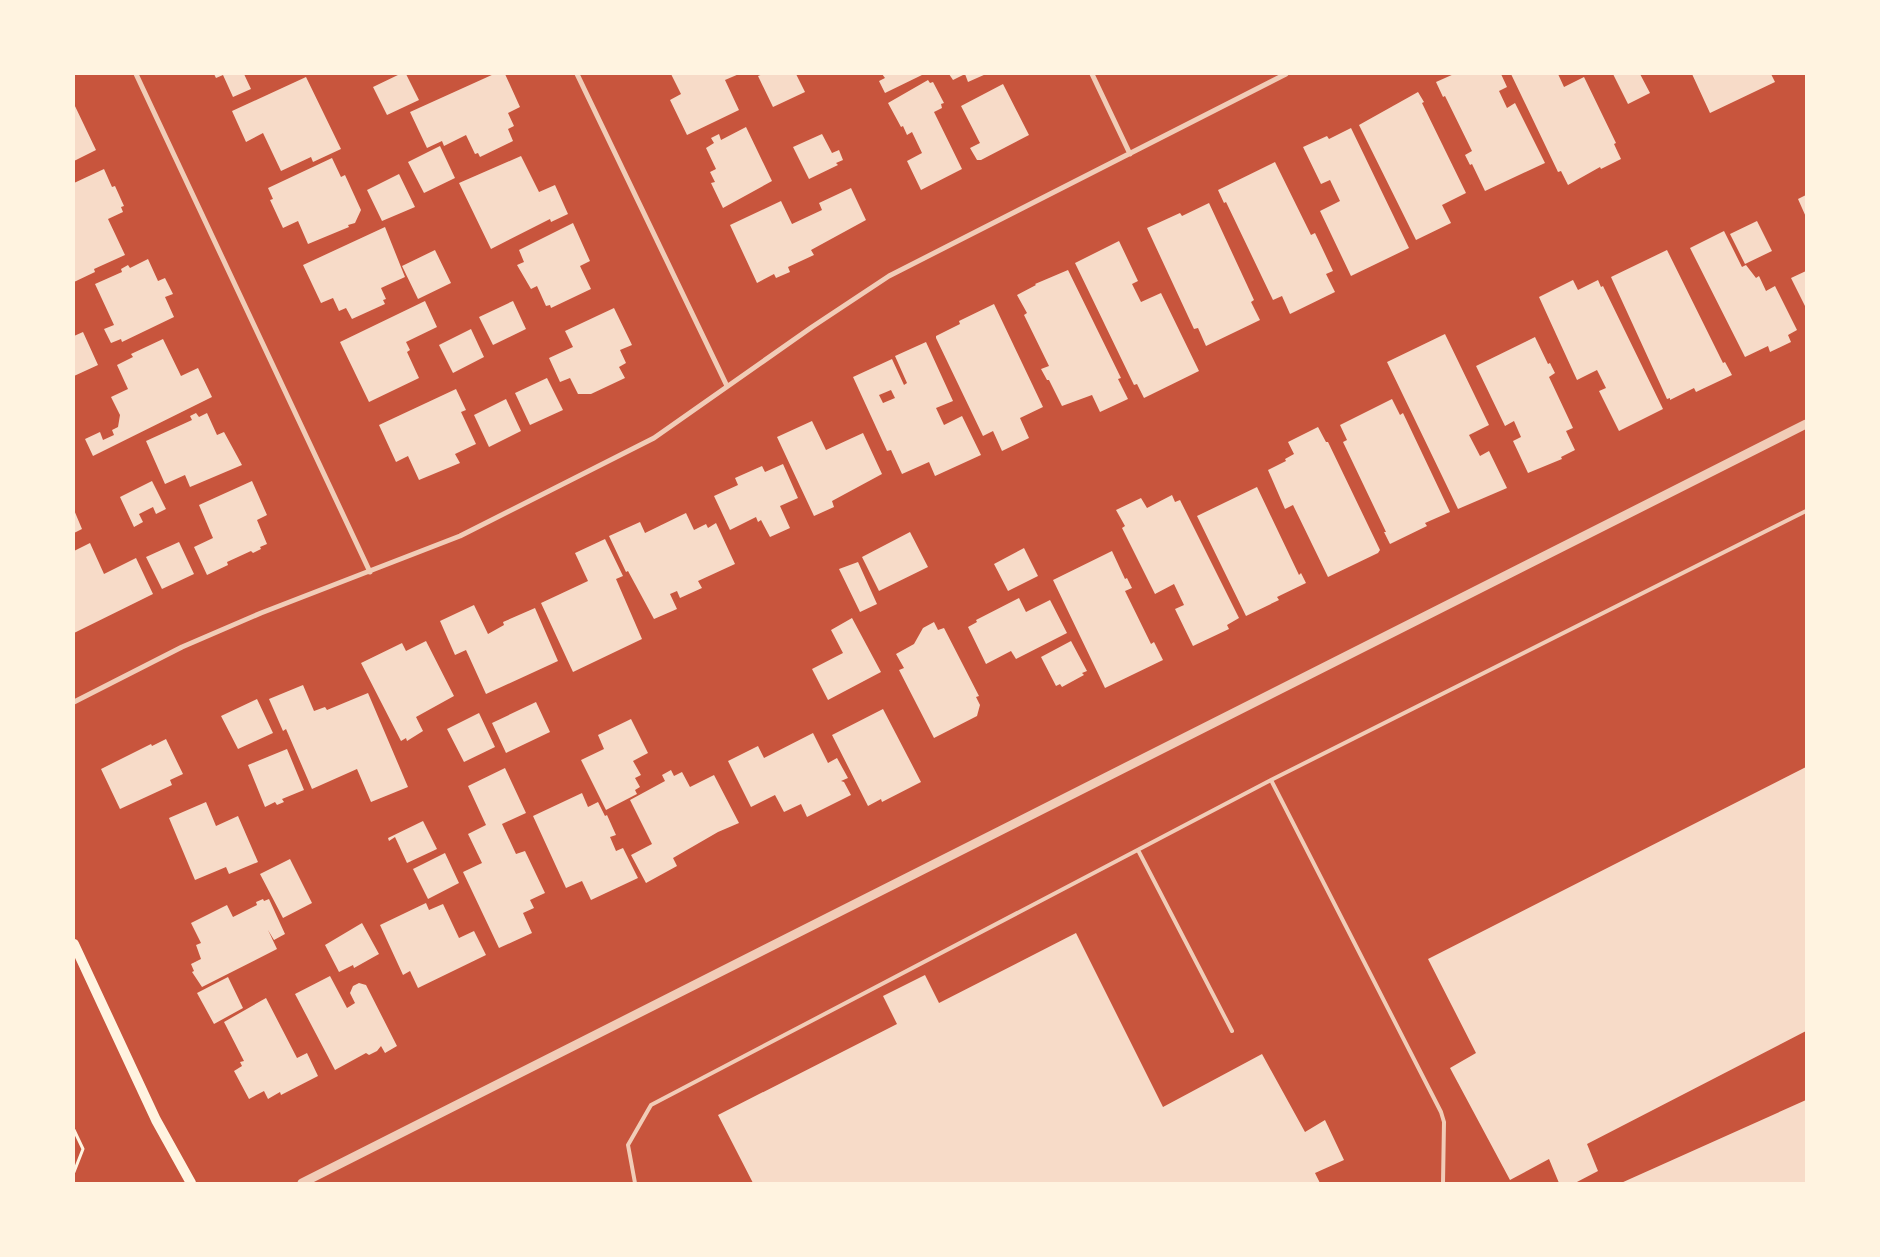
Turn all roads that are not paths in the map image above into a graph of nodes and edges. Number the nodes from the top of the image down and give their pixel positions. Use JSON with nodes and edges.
{"nodes":[{"id":1,"x":136,"y":74,"type":"edge"},
{"id":2,"x":577,"y":74,"type":"edge"},
{"id":3,"x":1092,"y":74,"type":"edge"},
{"id":4,"x":1286,"y":74,"type":"edge"},
{"id":5,"x":1130,"y":154,"type":"junction"},
{"id":6,"x":727,"y":386,"type":"junction"},
{"id":7,"x":1806,"y":424,"type":"edge"},
{"id":8,"x":1806,"y":512,"type":"edge"},
{"id":9,"x":370,"y":572,"type":"junction"},
{"id":10,"x":74,"y":702,"type":"edge"},
{"id":11,"x":1271,"y":780,"type":"junction"},
{"id":12,"x":1138,"y":850,"type":"junction"},
{"id":13,"x":74,"y":944,"type":"edge"},
{"id":14,"x":1232,"y":1031,"type":"dead end"},
{"id":15,"x":191,"y":1183,"type":"edge"},
{"id":16,"x":302,"y":1183,"type":"edge"},
{"id":17,"x":635,"y":1183,"type":"edge"},
{"id":18,"x":1444,"y":1183,"type":"edge"}],
"edges":[{"from":1,"to":9,"type":"street"},
{"from":2,"to":6,"type":"street"},
{"from":3,"to":5,"type":"street"},
{"from":4,"to":5,"type":"street"},
{"from":5,"to":6,"type":"street"},
{"from":6,"to":9,"type":"street"},
{"from":7,"to":16,"type":"street"},
{"from":8,"to":11,"type":"lane"},
{"from":9,"to":10,"type":"street"},
{"from":11,"to":12,"type":"lane"},
{"from":11,"to":18,"type":"lane"},
{"from":12,"to":14,"type":"lane"},
{"from":12,"to":17,"type":"lane"},
{"from":13,"to":15,"type":"main road"}]}
